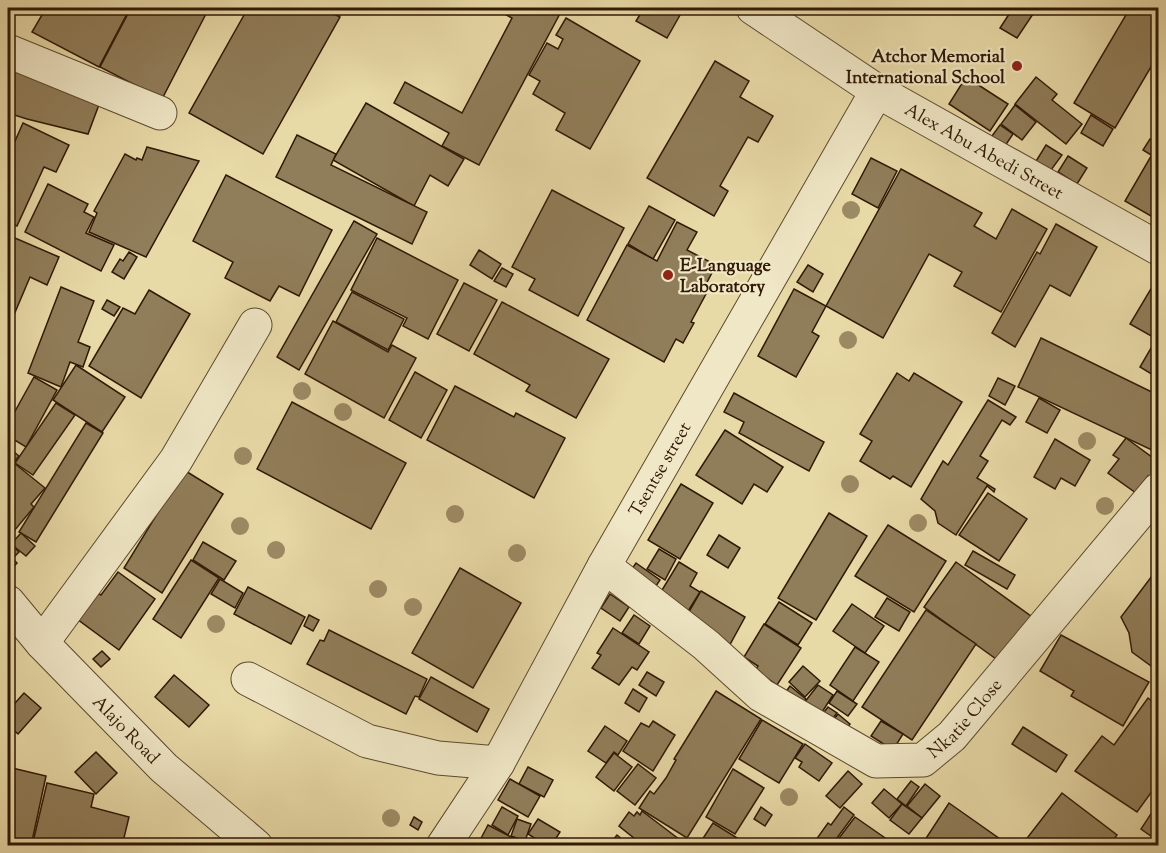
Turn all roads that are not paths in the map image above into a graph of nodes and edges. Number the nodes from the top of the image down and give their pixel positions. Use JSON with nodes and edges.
{"nodes":[{"id":1,"x":753,"y":8,"type":"edge"},
{"id":2,"x":8,"y":51,"type":"edge"},
{"id":3,"x":877,"y":91,"type":"junction"},
{"id":4,"x":160,"y":113,"type":"dead end"},
{"id":5,"x":1158,"y":248,"type":"edge"},
{"id":6,"x":255,"y":325,"type":"dead end"},
{"id":7,"x":1158,"y":490,"type":"edge"},
{"id":8,"x":604,"y":566,"type":"junction"},
{"id":9,"x":8,"y":602,"type":"edge"},
{"id":10,"x":42,"y":643,"type":"junction"},
{"id":11,"x":248,"y":679,"type":"dead end"},
{"id":12,"x":498,"y":763,"type":"junction"},
{"id":13,"x":256,"y":846,"type":"edge"},
{"id":14,"x":443,"y":846,"type":"edge"}],
"edges":[{"from":1,"to":3,"type":"street","name":"Alex Abu Abedi Street"},
{"from":2,"to":4,"type":"street"},
{"from":3,"to":5,"type":"street","name":"Alex Abu Abedi Street"},
{"from":3,"to":8,"type":"street","name":"Tsentse street"},
{"from":6,"to":10,"type":"street"},
{"from":7,"to":8,"type":"street","name":"Nkatie Close"},
{"from":8,"to":12,"type":"street","name":"Tsentse street"},
{"from":9,"to":10,"type":"street","name":"Alajo Road"},
{"from":10,"to":13,"type":"street","name":"Alajo Road"},
{"from":11,"to":12,"type":"street"},
{"from":12,"to":14,"type":"street","name":"Tsentse street"}]}
